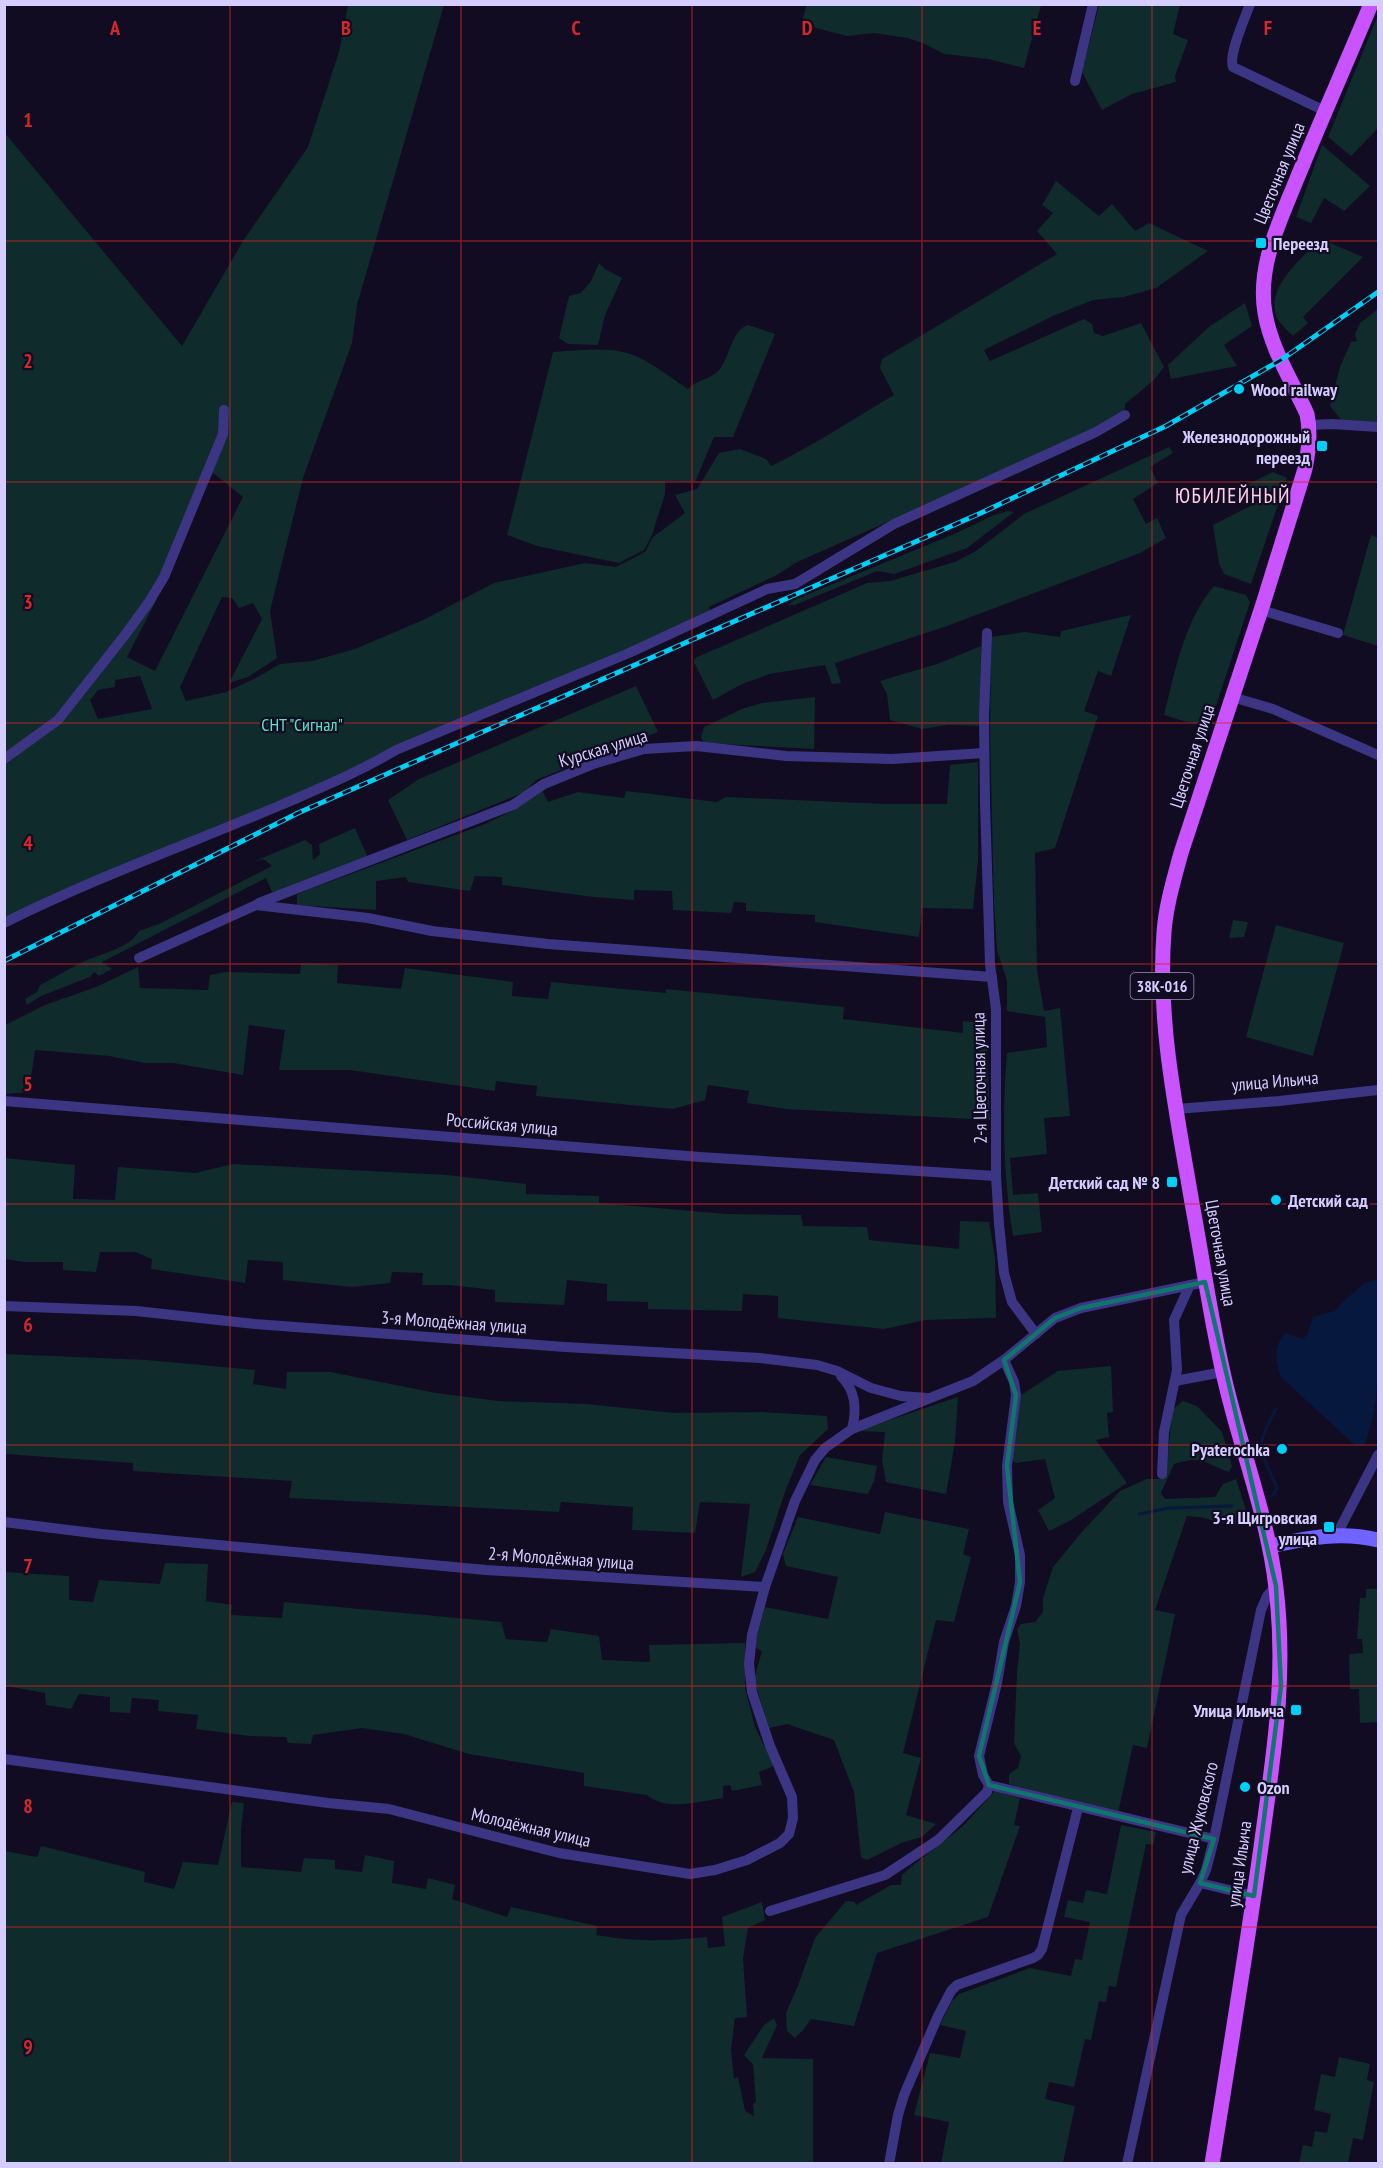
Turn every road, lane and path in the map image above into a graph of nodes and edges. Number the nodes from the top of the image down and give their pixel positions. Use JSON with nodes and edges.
{"nodes":[{"id":1,"x":1093,"y":4,"type":"edge"},
{"id":2,"x":1250,"y":4,"type":"edge"},
{"id":3,"x":1371,"y":4,"type":"edge"},
{"id":4,"x":1075,"y":81,"type":"dead end"},
{"id":5,"x":1325,"y":111,"type":"junction"},
{"id":6,"x":224,"y":410,"type":"dead end"},
{"id":7,"x":1125,"y":415,"type":"dead end"},
{"id":8,"x":1310,"y":425,"type":"junction"},
{"id":9,"x":1378,"y":427,"type":"edge"},
{"id":10,"x":1261,"y":610,"type":"junction"},
{"id":11,"x":987,"y":633,"type":"dead end"},
{"id":12,"x":1338,"y":633,"type":"dead end"},
{"id":13,"x":1232,"y":697,"type":"junction"},
{"id":14,"x":984,"y":753,"type":"junction"},
{"id":15,"x":1378,"y":755,"type":"edge"},
{"id":16,"x":4,"y":759,"type":"edge"},
{"id":17,"x":256,"y":905,"type":"junction"},
{"id":18,"x":4,"y":923,"type":"edge"},
{"id":19,"x":139,"y":958,"type":"dead end"},
{"id":20,"x":992,"y":977,"type":"junction"},
{"id":21,"x":1378,"y":1090,"type":"edge"},
{"id":22,"x":4,"y":1101,"type":"edge"},
{"id":23,"x":1176,"y":1109,"type":"junction"},
{"id":24,"x":996,"y":1176,"type":"junction"},
{"id":25,"x":1205,"y":1282,"type":"junction"},
{"id":26,"x":1190,"y":1285,"type":"junction"},
{"id":27,"x":4,"y":1306,"type":"edge"},
{"id":28,"x":1036,"y":1334,"type":"junction"},
{"id":29,"x":1004,"y":1360,"type":"junction"},
{"id":30,"x":837,"y":1371,"type":"junction"},
{"id":31,"x":1223,"y":1372,"type":"junction"},
{"id":32,"x":1175,"y":1381,"type":"junction"},
{"id":33,"x":933,"y":1398,"type":"junction"},
{"id":34,"x":852,"y":1429,"type":"junction"},
{"id":35,"x":1378,"y":1455,"type":"edge"},
{"id":36,"x":1162,"y":1474,"type":"dead end"},
{"id":37,"x":4,"y":1522,"type":"edge"},
{"id":38,"x":1337,"y":1534,"type":"junction"},
{"id":39,"x":1378,"y":1540,"type":"edge"},
{"id":40,"x":1270,"y":1546,"type":"junction"},
{"id":41,"x":765,"y":1587,"type":"junction"},
{"id":42,"x":1276,"y":1587,"type":"junction"},
{"id":43,"x":4,"y":1759,"type":"edge"},
{"id":44,"x":989,"y":1785,"type":"junction"},
{"id":45,"x":1078,"y":1808,"type":"junction"},
{"id":46,"x":1214,"y":1839,"type":"junction"},
{"id":47,"x":1200,"y":1883,"type":"junction"},
{"id":48,"x":1254,"y":1896,"type":"junction"},
{"id":49,"x":770,"y":1911,"type":"dead end"},
{"id":50,"x":889,"y":2163,"type":"edge"},
{"id":51,"x":1127,"y":2163,"type":"edge"},
{"id":52,"x":1212,"y":2163,"type":"edge"}],
"edges":[{"from":1,"to":4,"type":"street"},
{"from":2,"to":5,"type":"street"},
{"from":3,"to":5,"type":"main road","name":"Цветочная улица","number":"38К-016"},
{"from":5,"to":8,"type":"main road","name":"Цветочная улица","number":"38К-016"},
{"from":6,"to":16,"type":"street"},
{"from":7,"to":18,"type":"street"},
{"from":8,"to":9,"type":"street"},
{"from":8,"to":10,"type":"main road","name":"Цветочная улица","number":"38К-016"},
{"from":10,"to":12,"type":"street"},
{"from":10,"to":13,"type":"main road","name":"Цветочная улица","number":"38К-016"},
{"from":11,"to":14,"type":"street","name":"2-я Цветочная улица"},
{"from":13,"to":15,"type":"street"},
{"from":13,"to":23,"type":"main road","name":"Цветочная улица","number":"38К-016"},
{"from":14,"to":17,"type":"street","name":"Курская улица"},
{"from":14,"to":20,"type":"street","name":"2-я Цветочная улица"},
{"from":17,"to":19,"type":"street","name":"Курская улица"},
{"from":17,"to":20,"type":"street"},
{"from":20,"to":24,"type":"street","name":"2-я Цветочная улица"},
{"from":21,"to":23,"type":"street","name":"улица Ильича"},
{"from":22,"to":24,"type":"street","name":"Российская улица"},
{"from":23,"to":25,"type":"main road","name":"Цветочная улица","number":"38К-016"},
{"from":24,"to":28,"type":"street","name":"2-я Цветочная улица"},
{"from":25,"to":26,"type":"street"},
{"from":25,"to":31,"type":"main road","name":"Цветочная улица","number":"38К-016"},
{"from":26,"to":28,"type":"street"},
{"from":26,"to":32,"type":"street"},
{"from":27,"to":30,"type":"street","name":"3-я Молодёжная улица"},
{"from":28,"to":29,"type":"street"},
{"from":29,"to":33,"type":"street"},
{"from":29,"to":44,"type":"street"},
{"from":30,"to":33,"type":"street","name":"3-я Молодёжная улица"},
{"from":30,"to":34,"type":"street"},
{"from":31,"to":32,"type":"street"},
{"from":31,"to":40,"type":"main road","name":"Цветочная улица","number":"38К-016"},
{"from":32,"to":36,"type":"street"},
{"from":33,"to":34,"type":"street"},
{"from":34,"to":41,"type":"street"},
{"from":35,"to":38,"type":"street"},
{"from":37,"to":41,"type":"street","name":"2-я Молодёжная улица"},
{"from":38,"to":39,"type":"street"},
{"from":38,"to":40,"type":"street"},
{"from":40,"to":42,"type":"main road","name":"улица Ильича"},
{"from":41,"to":43,"type":"street","name":"Молодёжная улица"},
{"from":42,"to":46,"type":"street","name":"улица Жуковского"},
{"from":42,"to":48,"type":"main road","name":"улица Ильича"},
{"from":44,"to":45,"type":"street"},
{"from":44,"to":49,"type":"street"},
{"from":45,"to":46,"type":"street"},
{"from":45,"to":50,"type":"street"},
{"from":46,"to":47,"type":"street","name":"улица Жуковского"},
{"from":47,"to":48,"type":"street"},
{"from":47,"to":51,"type":"street","name":"улица Жуковского"},
{"from":48,"to":52,"type":"main road","name":"улица Ильича"}]}
